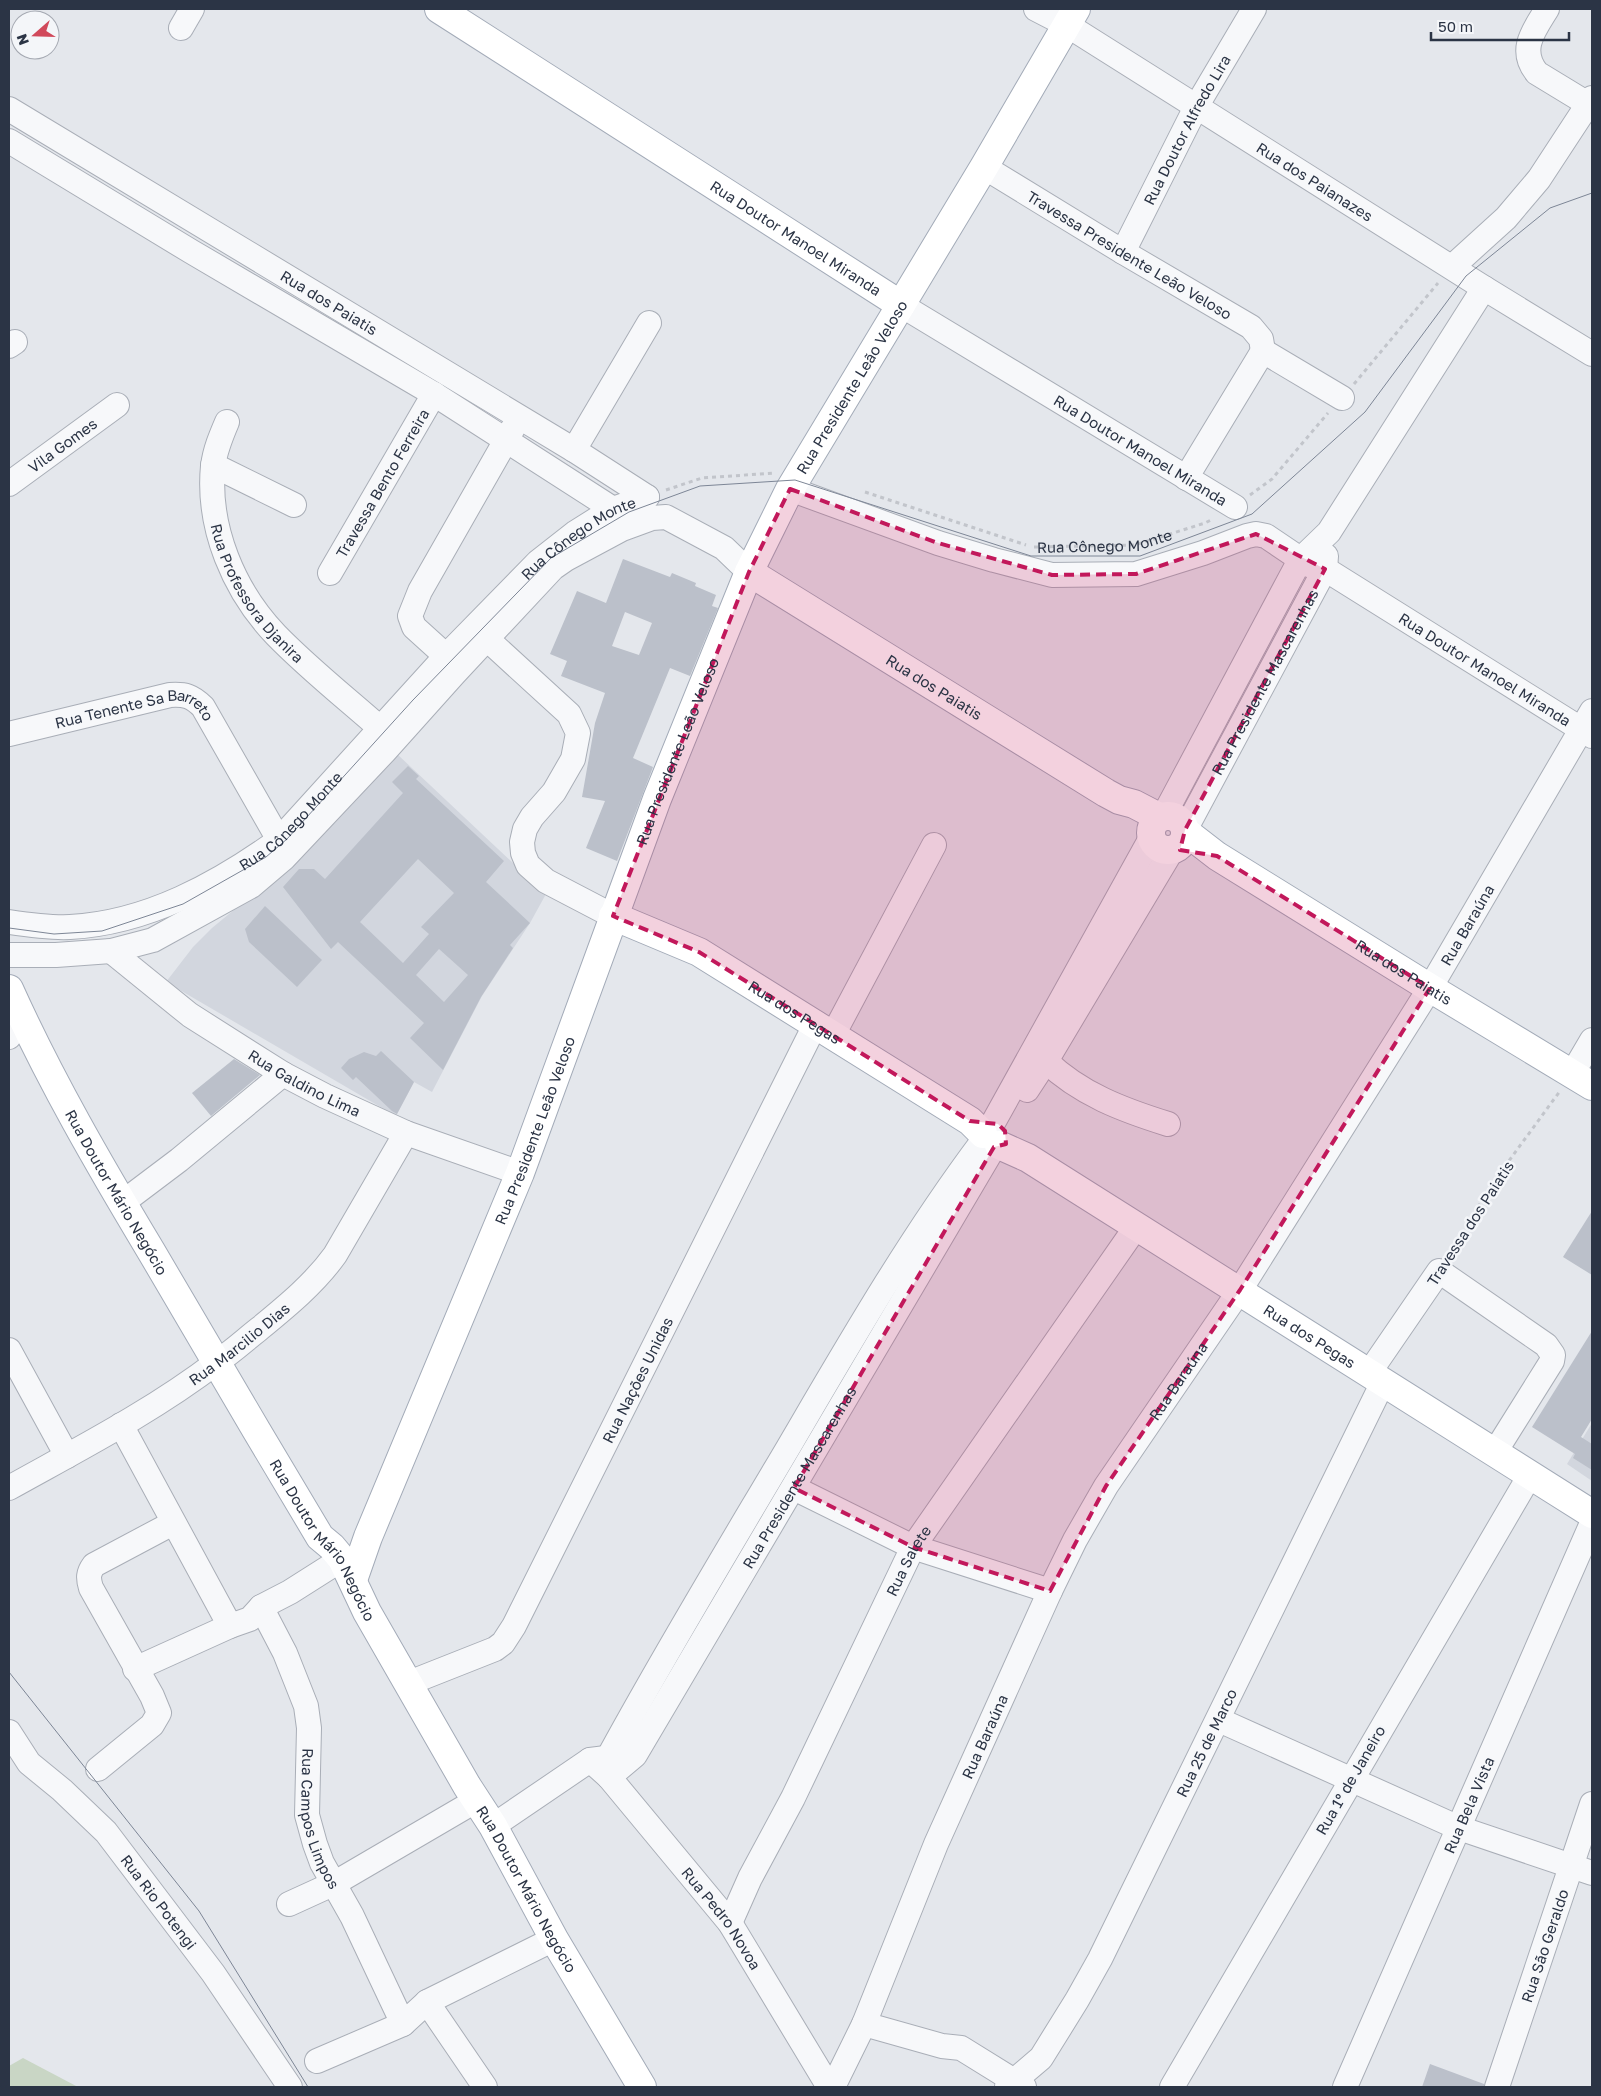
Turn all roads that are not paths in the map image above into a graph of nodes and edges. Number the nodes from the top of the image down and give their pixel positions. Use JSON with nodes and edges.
{"nodes":[{"id":1,"x":439,"y":9,"type":"edge"},
{"id":2,"x":1036,"y":9,"type":"edge"},
{"id":3,"x":1254,"y":9,"type":"edge"},
{"id":4,"x":1546,"y":9,"type":"edge"},
{"id":5,"x":1072,"y":17,"type":"edge"},
{"id":6,"x":1590,"y":101,"type":"edge"},
{"id":7,"x":1196,"y":106,"type":"junction"},
{"id":8,"x":9,"y":109,"type":"edge"},
{"id":9,"x":61,"y":140,"type":"junction"},
{"id":10,"x":9,"y":141,"type":"edge"},
{"id":11,"x":48,"y":163,"type":"junction"},
{"id":12,"x":984,"y":167,"type":"junction"},
{"id":13,"x":1123,"y":252,"type":"junction"},
{"id":14,"x":1452,"y":266,"type":"junction"},
{"id":15,"x":1484,"y":288,"type":"junction"},
{"id":16,"x":901,"y":305,"type":"junction"},
{"id":17,"x":649,"y":323,"type":"dead end"},
{"id":18,"x":1263,"y":351,"type":"junction"},
{"id":19,"x":1592,"y":354,"type":"edge"},
{"id":20,"x":423,"y":359,"type":"junction"},
{"id":21,"x":411,"y":381,"type":"junction"},
{"id":22,"x":434,"y":394,"type":"junction"},
{"id":23,"x":1342,"y":398,"type":"road end"},
{"id":24,"x":117,"y":405,"type":"dead end"},
{"id":25,"x":519,"y":418,"type":"junction"},
{"id":26,"x":227,"y":422,"type":"dead end"},
{"id":27,"x":505,"y":441,"type":"junction"},
{"id":28,"x":574,"y":450,"type":"junction"},
{"id":29,"x":213,"y":464,"type":"junction"},
{"id":30,"x":1186,"y":478,"type":"junction"},
{"id":31,"x":795,"y":480,"type":"junction"},
{"id":32,"x":9,"y":484,"type":"edge"},
{"id":33,"x":647,"y":497,"type":"joint"},
{"id":34,"x":294,"y":505,"type":"dead end"},
{"id":35,"x":1235,"y":507,"type":"road end"},
{"id":36,"x":613,"y":510,"type":"junction"},
{"id":37,"x":666,"y":517,"type":"joint"},
{"id":38,"x":637,"y":523,"type":"junction"},
{"id":39,"x":1329,"y":532,"type":"junction"},
{"id":40,"x":1246,"y":536,"type":"joint"},
{"id":41,"x":1300,"y":560,"type":"junction"},
{"id":42,"x":1325,"y":569,"type":"junction"},
{"id":43,"x":749,"y":572,"type":"junction"},
{"id":44,"x":330,"y":573,"type":"dead end"},
{"id":45,"x":487,"y":639,"type":"junction"},
{"id":46,"x":446,"y":656,"type":"junction"},
{"id":47,"x":1589,"y":726,"type":"edge"},
{"id":48,"x":381,"y":729,"type":"junction"},
{"id":49,"x":9,"y":734,"type":"edge"},
{"id":50,"x":1168,"y":833,"type":"junction"},
{"id":51,"x":279,"y":840,"type":"junction"},
{"id":52,"x":934,"y":845,"type":"dead end"},
{"id":53,"x":613,"y":916,"type":"junction"},
{"id":54,"x":9,"y":922,"type":"edge"},
{"id":55,"x":112,"y":951,"type":"junction"},
{"id":56,"x":9,"y":955,"type":"edge"},
{"id":57,"x":1430,"y":988,"type":"junction"},
{"id":58,"x":9,"y":989,"type":"edge"},
{"id":59,"x":9,"y":1028,"type":"edge"},
{"id":60,"x":824,"y":1029,"type":"junction"},
{"id":61,"x":9,"y":1037,"type":"edge"},
{"id":62,"x":1592,"y":1040,"type":"edge"},
{"id":63,"x":1046,"y":1061,"type":"junction"},
{"id":64,"x":283,"y":1074,"type":"junction"},
{"id":65,"x":1582,"y":1080,"type":"edge"},
{"id":66,"x":1168,"y":1124,"type":"dead end"},
{"id":67,"x":406,"y":1133,"type":"junction"},
{"id":68,"x":991,"y":1133,"type":"junction"},
{"id":69,"x":520,"y":1173,"type":"junction"},
{"id":70,"x":122,"y":1203,"type":"junction"},
{"id":71,"x":1136,"y":1227,"type":"junction"},
{"id":72,"x":1240,"y":1290,"type":"junction"},
{"id":73,"x":9,"y":1350,"type":"edge"},
{"id":74,"x":217,"y":1363,"type":"junction"},
{"id":75,"x":1376,"y":1378,"type":"junction"},
{"id":76,"x":120,"y":1425,"type":"junction"},
{"id":77,"x":1495,"y":1452,"type":"junction"},
{"id":78,"x":68,"y":1456,"type":"junction"},
{"id":79,"x":1530,"y":1475,"type":"junction"},
{"id":80,"x":9,"y":1488,"type":"edge"},
{"id":81,"x":794,"y":1488,"type":"junction"},
{"id":82,"x":1592,"y":1514,"type":"edge"},
{"id":83,"x":1592,"y":1522,"type":"edge"},
{"id":84,"x":173,"y":1523,"type":"junction"},
{"id":85,"x":368,"y":1537,"type":"junction"},
{"id":86,"x":914,"y":1547,"type":"junction"},
{"id":87,"x":343,"y":1562,"type":"junction"},
{"id":88,"x":1050,"y":1591,"type":"junction"},
{"id":89,"x":261,"y":1607,"type":"junction"},
{"id":90,"x":366,"y":1608,"type":"junction"},
{"id":91,"x":230,"y":1626,"type":"junction"},
{"id":92,"x":135,"y":1669,"type":"junction"},
{"id":93,"x":409,"y":1683,"type":"junction"},
{"id":94,"x":1219,"y":1720,"type":"junction"},
{"id":95,"x":9,"y":1732,"type":"edge"},
{"id":96,"x":603,"y":1765,"type":"junction"},
{"id":97,"x":98,"y":1769,"type":"dead end"},
{"id":98,"x":1350,"y":1779,"type":"junction"},
{"id":99,"x":477,"y":1800,"type":"junction"},
{"id":100,"x":1592,"y":1804,"type":"edge"},
{"id":101,"x":494,"y":1826,"type":"junction"},
{"id":102,"x":1459,"y":1828,"type":"junction"},
{"id":103,"x":1582,"y":1869,"type":"edge"},
{"id":104,"x":335,"y":1883,"type":"junction"},
{"id":105,"x":289,"y":1904,"type":"dead end"},
{"id":106,"x":730,"y":1923,"type":"junction"},
{"id":107,"x":554,"y":1940,"type":"junction"},
{"id":108,"x":427,"y":2002,"type":"junction"},
{"id":109,"x":403,"y":2024,"type":"junction"},
{"id":110,"x":864,"y":2024,"type":"junction"},
{"id":111,"x":317,"y":2061,"type":"dead end"},
{"id":112,"x":1015,"y":2085,"type":"edge"},
{"id":113,"x":290,"y":2087,"type":"edge"},
{"id":114,"x":485,"y":2087,"type":"edge"},
{"id":115,"x":642,"y":2087,"type":"edge"},
{"id":116,"x":829,"y":2087,"type":"edge"},
{"id":117,"x":833,"y":2087,"type":"edge"},
{"id":118,"x":1172,"y":2087,"type":"edge"},
{"id":119,"x":1344,"y":2087,"type":"edge"},
{"id":120,"x":1497,"y":2087,"type":"edge"}],
"edges":[{"from":1,"to":16,"type":"main road","name":"Rua Doutor Manoel Miranda"},
{"from":2,"to":5,"type":"street","name":"Rua dos Paianazes"},
{"from":3,"to":7,"type":"street","name":"Rua Doutor Alfredo Lira"},
{"from":4,"to":6,"type":"street"},
{"from":5,"to":7,"type":"street","name":"Rua dos Paianazes"},
{"from":5,"to":12,"type":"main road","name":"Rua Presidente Leão Veloso"},
{"from":6,"to":14,"type":"street"},
{"from":7,"to":13,"type":"street","name":"Rua Doutor Alfredo Lira"},
{"from":7,"to":14,"type":"street","name":"Rua dos Paianazes"},
{"from":8,"to":9,"type":"street","name":"Rua dos Paiatis"},
{"from":9,"to":11,"type":"street"},
{"from":9,"to":20,"type":"street","name":"Rua dos Paiatis"},
{"from":10,"to":11,"type":"street","name":"Rua dos Paiatis"},
{"from":11,"to":21,"type":"street","name":"Rua dos Paiatis"},
{"from":12,"to":13,"type":"street","name":"Travessa Presidente Leão Veloso"},
{"from":12,"to":16,"type":"main road","name":"Rua Presidente Leão Veloso"},
{"from":13,"to":18,"type":"street","name":"Travessa Presidente Leão Veloso"},
{"from":14,"to":15,"type":"street","name":"Rua dos Paianazes"},
{"from":15,"to":19,"type":"street","name":"Rua dos Paianazes"},
{"from":15,"to":39,"type":"street","name":"Rua Presidente Mascarenhas"},
{"from":16,"to":30,"type":"street","name":"Rua Doutor Manoel Miranda"},
{"from":16,"to":31,"type":"main road","name":"Rua Presidente Leão Veloso"},
{"from":17,"to":28,"type":"street"},
{"from":18,"to":23,"type":"street"},
{"from":18,"to":30,"type":"street"},
{"from":20,"to":21,"type":"street"},
{"from":20,"to":25,"type":"street","name":"Rua dos Paiatis"},
{"from":21,"to":22,"type":"street","name":"Rua dos Paiatis"},
{"from":22,"to":27,"type":"street","name":"Rua dos Paiatis"},
{"from":22,"to":44,"type":"street","name":"Travessa Bento Ferreira"},
{"from":24,"to":32,"type":"street","name":"Vila Gomes"},
{"from":25,"to":27,"type":"street"},
{"from":25,"to":28,"type":"street","name":"Rua dos Paiatis"},
{"from":26,"to":29,"type":"street","name":"Rua Professora Djanira"},
{"from":27,"to":36,"type":"street","name":"Rua dos Paiatis"},
{"from":27,"to":46,"type":"street"},
{"from":28,"to":33,"type":"street","name":"Rua dos Paiatis"},
{"from":29,"to":34,"type":"street"},
{"from":29,"to":48,"type":"street","name":"Rua Professora Djanira"},
{"from":30,"to":35,"type":"street","name":"Rua Doutor Manoel Miranda"},
{"from":31,"to":40,"type":"street","name":"Rua Cônego Monte"},
{"from":31,"to":43,"type":"main road","name":"Rua Presidente Leão Veloso"},
{"from":33,"to":36,"type":"street","name":"Rua Cônego Monte"},
{"from":36,"to":46,"type":"street","name":"Rua Cônego Monte"},
{"from":37,"to":38,"type":"street","name":"Rua Cônego Monte"},
{"from":37,"to":43,"type":"street","name":"Rua dos Paiatis"},
{"from":38,"to":43,"type":"street","name":"Rua dos Paiatis"},
{"from":38,"to":45,"type":"street","name":"Rua Cônego Monte"},
{"from":39,"to":41,"type":"street","name":"Rua Presidente Mascarenhas"},
{"from":39,"to":42,"type":"street","name":"Rua Presidente Mascarenhas"},
{"from":40,"to":41,"type":"street","name":"Rua Doutor Manoel Miranda"},
{"from":41,"to":42,"type":"street","name":"Rua Doutor Manoel Miranda"},
{"from":41,"to":50,"type":"street","name":"Rua Presidente Mascarenhas"},
{"from":42,"to":47,"type":"street","name":"Rua Doutor Manoel Miranda"},
{"from":42,"to":50,"type":"street","name":"Rua Presidente Mascarenhas"},
{"from":43,"to":50,"type":"main road","name":"Rua dos Paiatis"},
{"from":43,"to":53,"type":"main road","name":"Rua Presidente Leão Veloso"},
{"from":45,"to":53,"type":"street"},
{"from":45,"to":55,"type":"street","name":"Rua Cônego Monte"},
{"from":46,"to":48,"type":"street","name":"Rua Cônego Monte"},
{"from":47,"to":57,"type":"street","name":"Rua Baraúna"},
{"from":48,"to":51,"type":"street","name":"Rua Cônego Monte"},
{"from":49,"to":51,"type":"street","name":"Rua Tenente Sa Barreto"},
{"from":50,"to":57,"type":"main road","name":"Rua dos Paiatis"},
{"from":50,"to":63,"type":"street","name":"Rua Presidente Mascarenhas"},
{"from":50,"to":68,"type":"street","name":"Rua Presidente Mascarenhas"},
{"from":51,"to":54,"type":"street","name":"Rua Cônego Monte"},
{"from":52,"to":60,"type":"street","name":"Rua Nações Unidas"},
{"from":53,"to":60,"type":"main road","name":"Rua dos Pegas"},
{"from":53,"to":69,"type":"main road","name":"Rua Presidente Leão Veloso"},
{"from":55,"to":56,"type":"street","name":"Rua Cônego Monte"},
{"from":55,"to":64,"type":"street","name":"Rua Galdino Lima"},
{"from":57,"to":65,"type":"main road","name":"Rua dos Paiatis"},
{"from":57,"to":72,"type":"street","name":"Rua Baraúna"},
{"from":58,"to":70,"type":"main road","name":"Rua Doutor Mário Negócio"},
{"from":59,"to":61,"type":"street"},
{"from":60,"to":68,"type":"main road","name":"Rua dos Pegas"},
{"from":60,"to":93,"type":"street","name":"Rua Nações Unidas"},
{"from":62,"to":65,"type":"street"},
{"from":63,"to":66,"type":"street"},
{"from":63,"to":68,"type":"street","name":"Rua Presidente Mascarenhas"},
{"from":64,"to":67,"type":"street","name":"Rua Galdino Lima"},
{"from":64,"to":70,"type":"street"},
{"from":67,"to":69,"type":"street","name":"Rua Galdino Lima"},
{"from":67,"to":74,"type":"street","name":"Rua Marcilio Dias"},
{"from":68,"to":71,"type":"main road","name":"Rua dos Pegas"},
{"from":68,"to":81,"type":"street","name":"Rua Presidente Mascarenhas"},
{"from":68,"to":96,"type":"street","name":"Rua Presidente Mascarenhas"},
{"from":69,"to":85,"type":"main road","name":"Rua Presidente Leão Veloso"},
{"from":70,"to":74,"type":"main road","name":"Rua Doutor Mário Negócio"},
{"from":71,"to":72,"type":"main road","name":"Rua dos Pegas"},
{"from":71,"to":86,"type":"street","name":"Rua Salete"},
{"from":72,"to":75,"type":"main road","name":"Rua dos Pegas"},
{"from":72,"to":88,"type":"street","name":"Rua Baraúna"},
{"from":73,"to":78,"type":"street"},
{"from":74,"to":76,"type":"street","name":"Rua Marcilio Dias"},
{"from":74,"to":87,"type":"main road","name":"Rua Doutor Mário Negócio"},
{"from":75,"to":77,"type":"main road","name":"Rua dos Pegas"},
{"from":75,"to":77,"type":"street","name":"Travessa dos Paiatis"},
{"from":75,"to":94,"type":"street","name":"Rua 25 de Marco"},
{"from":76,"to":78,"type":"street","name":"Rua Marcilio Dias"},
{"from":76,"to":84,"type":"street"},
{"from":77,"to":79,"type":"main road","name":"Rua dos Pegas"},
{"from":78,"to":80,"type":"street","name":"Rua Marcilio Dias"},
{"from":79,"to":82,"type":"main road","name":"Rua dos Pegas"},
{"from":79,"to":98,"type":"street","name":"Rua 1º de Janeiro"},
{"from":81,"to":86,"type":"street"},
{"from":81,"to":96,"type":"street","name":"Rua Presidente Mascarenhas"},
{"from":83,"to":102,"type":"street","name":"Rua Bela Vista"},
{"from":84,"to":91,"type":"street"},
{"from":84,"to":92,"type":"street"},
{"from":85,"to":87,"type":"main road","name":"Rua Presidente Leão Veloso"},
{"from":85,"to":87,"type":"main road"},
{"from":85,"to":90,"type":"main road"},
{"from":86,"to":88,"type":"street"},
{"from":86,"to":106,"type":"street","name":"Rua Salete"},
{"from":87,"to":89,"type":"street"},
{"from":87,"to":90,"type":"main road","name":"Rua Doutor Mário Negócio"},
{"from":88,"to":110,"type":"street","name":"Rua Baraúna"},
{"from":89,"to":91,"type":"street"},
{"from":89,"to":104,"type":"street","name":"Rua Campos Limpos"},
{"from":90,"to":93,"type":"main road","name":"Rua Doutor Mário Negócio"},
{"from":91,"to":92,"type":"street"},
{"from":92,"to":97,"type":"street"},
{"from":93,"to":99,"type":"main road","name":"Rua Doutor Mário Negócio"},
{"from":94,"to":98,"type":"street"},
{"from":94,"to":112,"type":"street","name":"Rua 25 de Marco"},
{"from":95,"to":113,"type":"street","name":"Rua Rio Potengi"},
{"from":96,"to":101,"type":"street","name":"Rua Presidente Mascarenhas"},
{"from":96,"to":106,"type":"street","name":"Rua Pedro Novoa"},
{"from":98,"to":102,"type":"street"},
{"from":98,"to":118,"type":"street","name":"Rua 1º de Janeiro"},
{"from":99,"to":101,"type":"main road","name":"Rua Doutor Mário Negócio"},
{"from":99,"to":104,"type":"street"},
{"from":100,"to":103,"type":"street","name":"Rua São Geraldo"},
{"from":101,"to":107,"type":"main road","name":"Rua Doutor Mário Negócio"},
{"from":102,"to":103,"type":"street"},
{"from":102,"to":119,"type":"street","name":"Rua Bela Vista"},
{"from":103,"to":120,"type":"street","name":"Rua São Geraldo"},
{"from":104,"to":105,"type":"street"},
{"from":104,"to":109,"type":"street","name":"Rua Campos Limpos"},
{"from":106,"to":116,"type":"street","name":"Rua Pedro Novoa"},
{"from":107,"to":108,"type":"street"},
{"from":107,"to":115,"type":"main road","name":"Rua Doutor Mário Negócio"},
{"from":108,"to":109,"type":"street"},
{"from":108,"to":114,"type":"street"},
{"from":109,"to":111,"type":"street"},
{"from":110,"to":112,"type":"street"},
{"from":110,"to":117,"type":"street","name":"Rua Baraúna"}]}
